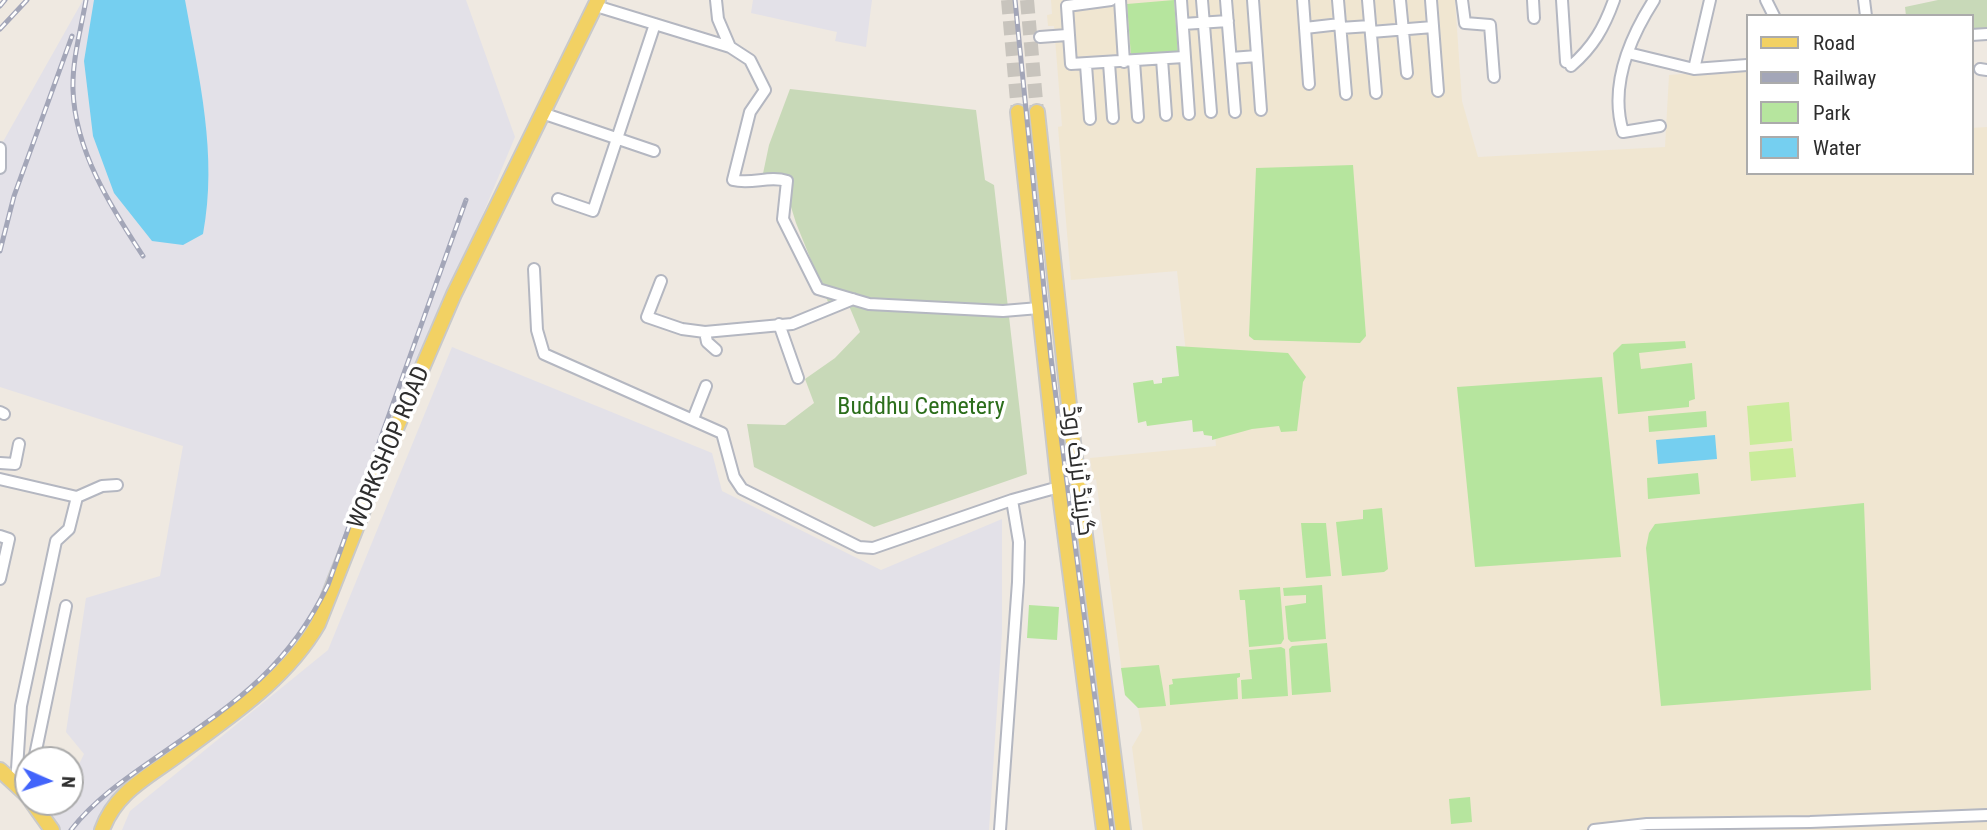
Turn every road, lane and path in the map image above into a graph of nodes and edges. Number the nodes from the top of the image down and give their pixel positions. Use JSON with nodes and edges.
{"nodes":[{"id":1,"x":716,"y":0,"type":"edge"},
{"id":2,"x":1111,"y":0,"type":"edge"},
{"id":3,"x":1120,"y":0,"type":"edge"},
{"id":4,"x":1181,"y":0,"type":"edge"},
{"id":5,"x":1202,"y":0,"type":"edge"},
{"id":6,"x":1226,"y":0,"type":"edge"},
{"id":7,"x":1253,"y":0,"type":"edge"},
{"id":8,"x":1303,"y":0,"type":"edge"},
{"id":9,"x":1338,"y":0,"type":"edge"},
{"id":10,"x":1368,"y":0,"type":"edge"},
{"id":11,"x":1400,"y":0,"type":"edge"},
{"id":12,"x":1431,"y":0,"type":"edge"},
{"id":13,"x":1462,"y":0,"type":"edge"},
{"id":14,"x":1533,"y":0,"type":"edge"},
{"id":15,"x":1562,"y":0,"type":"edge"},
{"id":16,"x":1614,"y":0,"type":"edge"},
{"id":17,"x":1654,"y":0,"type":"edge"},
{"id":18,"x":1710,"y":0,"type":"edge"},
{"id":19,"x":597,"y":3,"type":"edge"},
{"id":20,"x":1535,"y":18,"type":"dead end"},
{"id":21,"x":1228,"y":21,"type":"junction"},
{"id":22,"x":1204,"y":23,"type":"junction"},
{"id":23,"x":655,"y":24,"type":"junction"},
{"id":24,"x":1183,"y":24,"type":"junction"},
{"id":25,"x":1340,"y":26,"type":"junction"},
{"id":26,"x":1433,"y":27,"type":"junction"},
{"id":27,"x":1305,"y":28,"type":"junction"},
{"id":28,"x":1370,"y":29,"type":"junction"},
{"id":29,"x":1403,"y":29,"type":"junction"},
{"id":30,"x":1067,"y":35,"type":"junction"},
{"id":31,"x":1040,"y":37,"type":"dead end"},
{"id":32,"x":730,"y":47,"type":"junction"},
{"id":33,"x":1628,"y":54,"type":"junction"},
{"id":34,"x":1257,"y":56,"type":"junction"},
{"id":35,"x":1185,"y":57,"type":"junction"},
{"id":36,"x":1231,"y":58,"type":"junction"},
{"id":37,"x":1162,"y":59,"type":"junction"},
{"id":38,"x":1129,"y":62,"type":"junction"},
{"id":39,"x":1109,"y":63,"type":"junction"},
{"id":40,"x":1086,"y":65,"type":"junction"},
{"id":41,"x":1745,"y":65,"type":"edge"},
{"id":42,"x":1694,"y":69,"type":"junction"},
{"id":43,"x":1407,"y":72,"type":"dead end"},
{"id":44,"x":1494,"y":77,"type":"dead end"},
{"id":45,"x":1309,"y":84,"type":"dead end"},
{"id":46,"x":1438,"y":91,"type":"dead end"},
{"id":47,"x":1376,"y":93,"type":"dead end"},
{"id":48,"x":1346,"y":94,"type":"dead end"},
{"id":49,"x":1261,"y":110,"type":"dead end"},
{"id":50,"x":1018,"y":112,"type":"tunnel mouth"},
{"id":51,"x":1037,"y":112,"type":"tunnel mouth"},
{"id":52,"x":1211,"y":112,"type":"dead end"},
{"id":53,"x":1235,"y":112,"type":"dead end"},
{"id":54,"x":542,"y":113,"type":"junction"},
{"id":55,"x":1189,"y":114,"type":"dead end"},
{"id":56,"x":1166,"y":115,"type":"dead end"},
{"id":57,"x":1138,"y":117,"type":"dead end"},
{"id":58,"x":1113,"y":118,"type":"dead end"},
{"id":59,"x":1090,"y":119,"type":"dead end"},
{"id":60,"x":1660,"y":126,"type":"dead end"},
{"id":61,"x":617,"y":138,"type":"junction"},
{"id":62,"x":0,"y":148,"type":"edge"},
{"id":63,"x":654,"y":151,"type":"dead end"},
{"id":64,"x":0,"y":165,"type":"edge"},
{"id":65,"x":558,"y":199,"type":"dead end"},
{"id":66,"x":534,"y":269,"type":"dead end"},
{"id":67,"x":661,"y":281,"type":"dead end"},
{"id":68,"x":853,"y":299,"type":"junction"},
{"id":69,"x":1039,"y":308,"type":"junction"},
{"id":70,"x":779,"y":324,"type":"junction"},
{"id":71,"x":705,"y":332,"type":"junction"},
{"id":72,"x":716,"y":350,"type":"dead end"},
{"id":73,"x":798,"y":378,"type":"dead end"},
{"id":74,"x":706,"y":386,"type":"dead end"},
{"id":75,"x":693,"y":419,"type":"junction"},
{"id":76,"x":19,"y":444,"type":"dead end"},
{"id":77,"x":0,"y":463,"type":"edge"},
{"id":78,"x":0,"y":479,"type":"edge"},
{"id":79,"x":117,"y":485,"type":"dead end"},
{"id":80,"x":1059,"y":487,"type":"junction"},
{"id":81,"x":77,"y":497,"type":"junction"},
{"id":82,"x":1012,"y":500,"type":"junction"},
{"id":83,"x":0,"y":536,"type":"edge"},
{"id":84,"x":0,"y":579,"type":"edge"},
{"id":85,"x":66,"y":606,"type":"dead end"},
{"id":86,"x":20,"y":735,"type":"junction"},
{"id":87,"x":40,"y":741,"type":"junction"},
{"id":88,"x":21,"y":746,"type":"edge"},
{"id":89,"x":38,"y":746,"type":"edge"},
{"id":90,"x":0,"y":770,"type":"edge"},
{"id":91,"x":14,"y":781,"type":"edge"},
{"id":92,"x":1987,"y":815,"type":"edge"},
{"id":93,"x":102,"y":830,"type":"edge"},
{"id":94,"x":1000,"y":830,"type":"edge"},
{"id":95,"x":1104,"y":830,"type":"edge"},
{"id":96,"x":1123,"y":830,"type":"edge"},
{"id":97,"x":1594,"y":830,"type":"edge"}],
"edges":[{"from":1,"to":32,"type":"street"},
{"from":2,"to":30,"type":"street"},
{"from":3,"to":38,"type":"street"},
{"from":4,"to":24,"type":"street"},
{"from":5,"to":22,"type":"street"},
{"from":6,"to":21,"type":"street"},
{"from":7,"to":34,"type":"street"},
{"from":8,"to":27,"type":"street"},
{"from":9,"to":25,"type":"street"},
{"from":10,"to":28,"type":"street"},
{"from":11,"to":29,"type":"street"},
{"from":12,"to":26,"type":"street"},
{"from":13,"to":44,"type":"street"},
{"from":14,"to":20,"type":"street"},
{"from":15,"to":16,"type":"street"},
{"from":17,"to":33,"type":"street"},
{"from":18,"to":42,"type":"street"},
{"from":19,"to":23,"type":"street"},
{"from":19,"to":54,"type":"main road","name":"WORKSHOP ROAD"},
{"from":21,"to":22,"type":"street"},
{"from":21,"to":36,"type":"street"},
{"from":22,"to":24,"type":"street"},
{"from":22,"to":52,"type":"street"},
{"from":23,"to":32,"type":"street"},
{"from":23,"to":61,"type":"street"},
{"from":24,"to":35,"type":"street"},
{"from":25,"to":27,"type":"street"},
{"from":25,"to":28,"type":"street"},
{"from":25,"to":48,"type":"street"},
{"from":26,"to":29,"type":"street"},
{"from":26,"to":46,"type":"street"},
{"from":27,"to":45,"type":"street"},
{"from":28,"to":29,"type":"street"},
{"from":28,"to":47,"type":"street"},
{"from":29,"to":43,"type":"street"},
{"from":30,"to":31,"type":"street"},
{"from":30,"to":40,"type":"street"},
{"from":32,"to":68,"type":"street"},
{"from":33,"to":42,"type":"street"},
{"from":33,"to":60,"type":"street"},
{"from":34,"to":36,"type":"street"},
{"from":34,"to":49,"type":"street"},
{"from":35,"to":37,"type":"street"},
{"from":35,"to":55,"type":"street"},
{"from":36,"to":53,"type":"street"},
{"from":37,"to":38,"type":"street"},
{"from":37,"to":56,"type":"street"},
{"from":38,"to":39,"type":"street"},
{"from":38,"to":57,"type":"street"},
{"from":39,"to":40,"type":"street"},
{"from":39,"to":58,"type":"street"},
{"from":40,"to":59,"type":"street"},
{"from":41,"to":42,"type":"street"},
{"from":50,"to":69,"type":"main road","name":"گرینڈ ٹرنک روڈ"},
{"from":51,"to":96,"type":"main road","name":"گرینڈ ٹرنک روڈ"},
{"from":54,"to":61,"type":"street"},
{"from":54,"to":93,"type":"main road","name":"WORKSHOP ROAD"},
{"from":61,"to":63,"type":"street"},
{"from":61,"to":65,"type":"street"},
{"from":62,"to":64,"type":"street"},
{"from":66,"to":75,"type":"street"},
{"from":67,"to":71,"type":"street"},
{"from":68,"to":69,"type":"street"},
{"from":68,"to":70,"type":"street"},
{"from":69,"to":80,"type":"main road","name":"گرینڈ ٹرنک روڈ"},
{"from":70,"to":71,"type":"street"},
{"from":70,"to":73,"type":"street"},
{"from":71,"to":72,"type":"street"},
{"from":74,"to":75,"type":"street"},
{"from":75,"to":82,"type":"street"},
{"from":76,"to":77,"type":"street"},
{"from":78,"to":81,"type":"street"},
{"from":79,"to":81,"type":"street"},
{"from":80,"to":82,"type":"street"},
{"from":80,"to":95,"type":"main road","name":"گرینڈ ٹرنک روڈ"},
{"from":81,"to":86,"type":"street"},
{"from":82,"to":94,"type":"street"},
{"from":83,"to":84,"type":"street"},
{"from":85,"to":87,"type":"street"},
{"from":86,"to":87,"type":"street"},
{"from":86,"to":88,"type":"street"},
{"from":87,"to":89,"type":"street"},
{"from":90,"to":91,"type":"main road"},
{"from":92,"to":97,"type":"street"}]}
